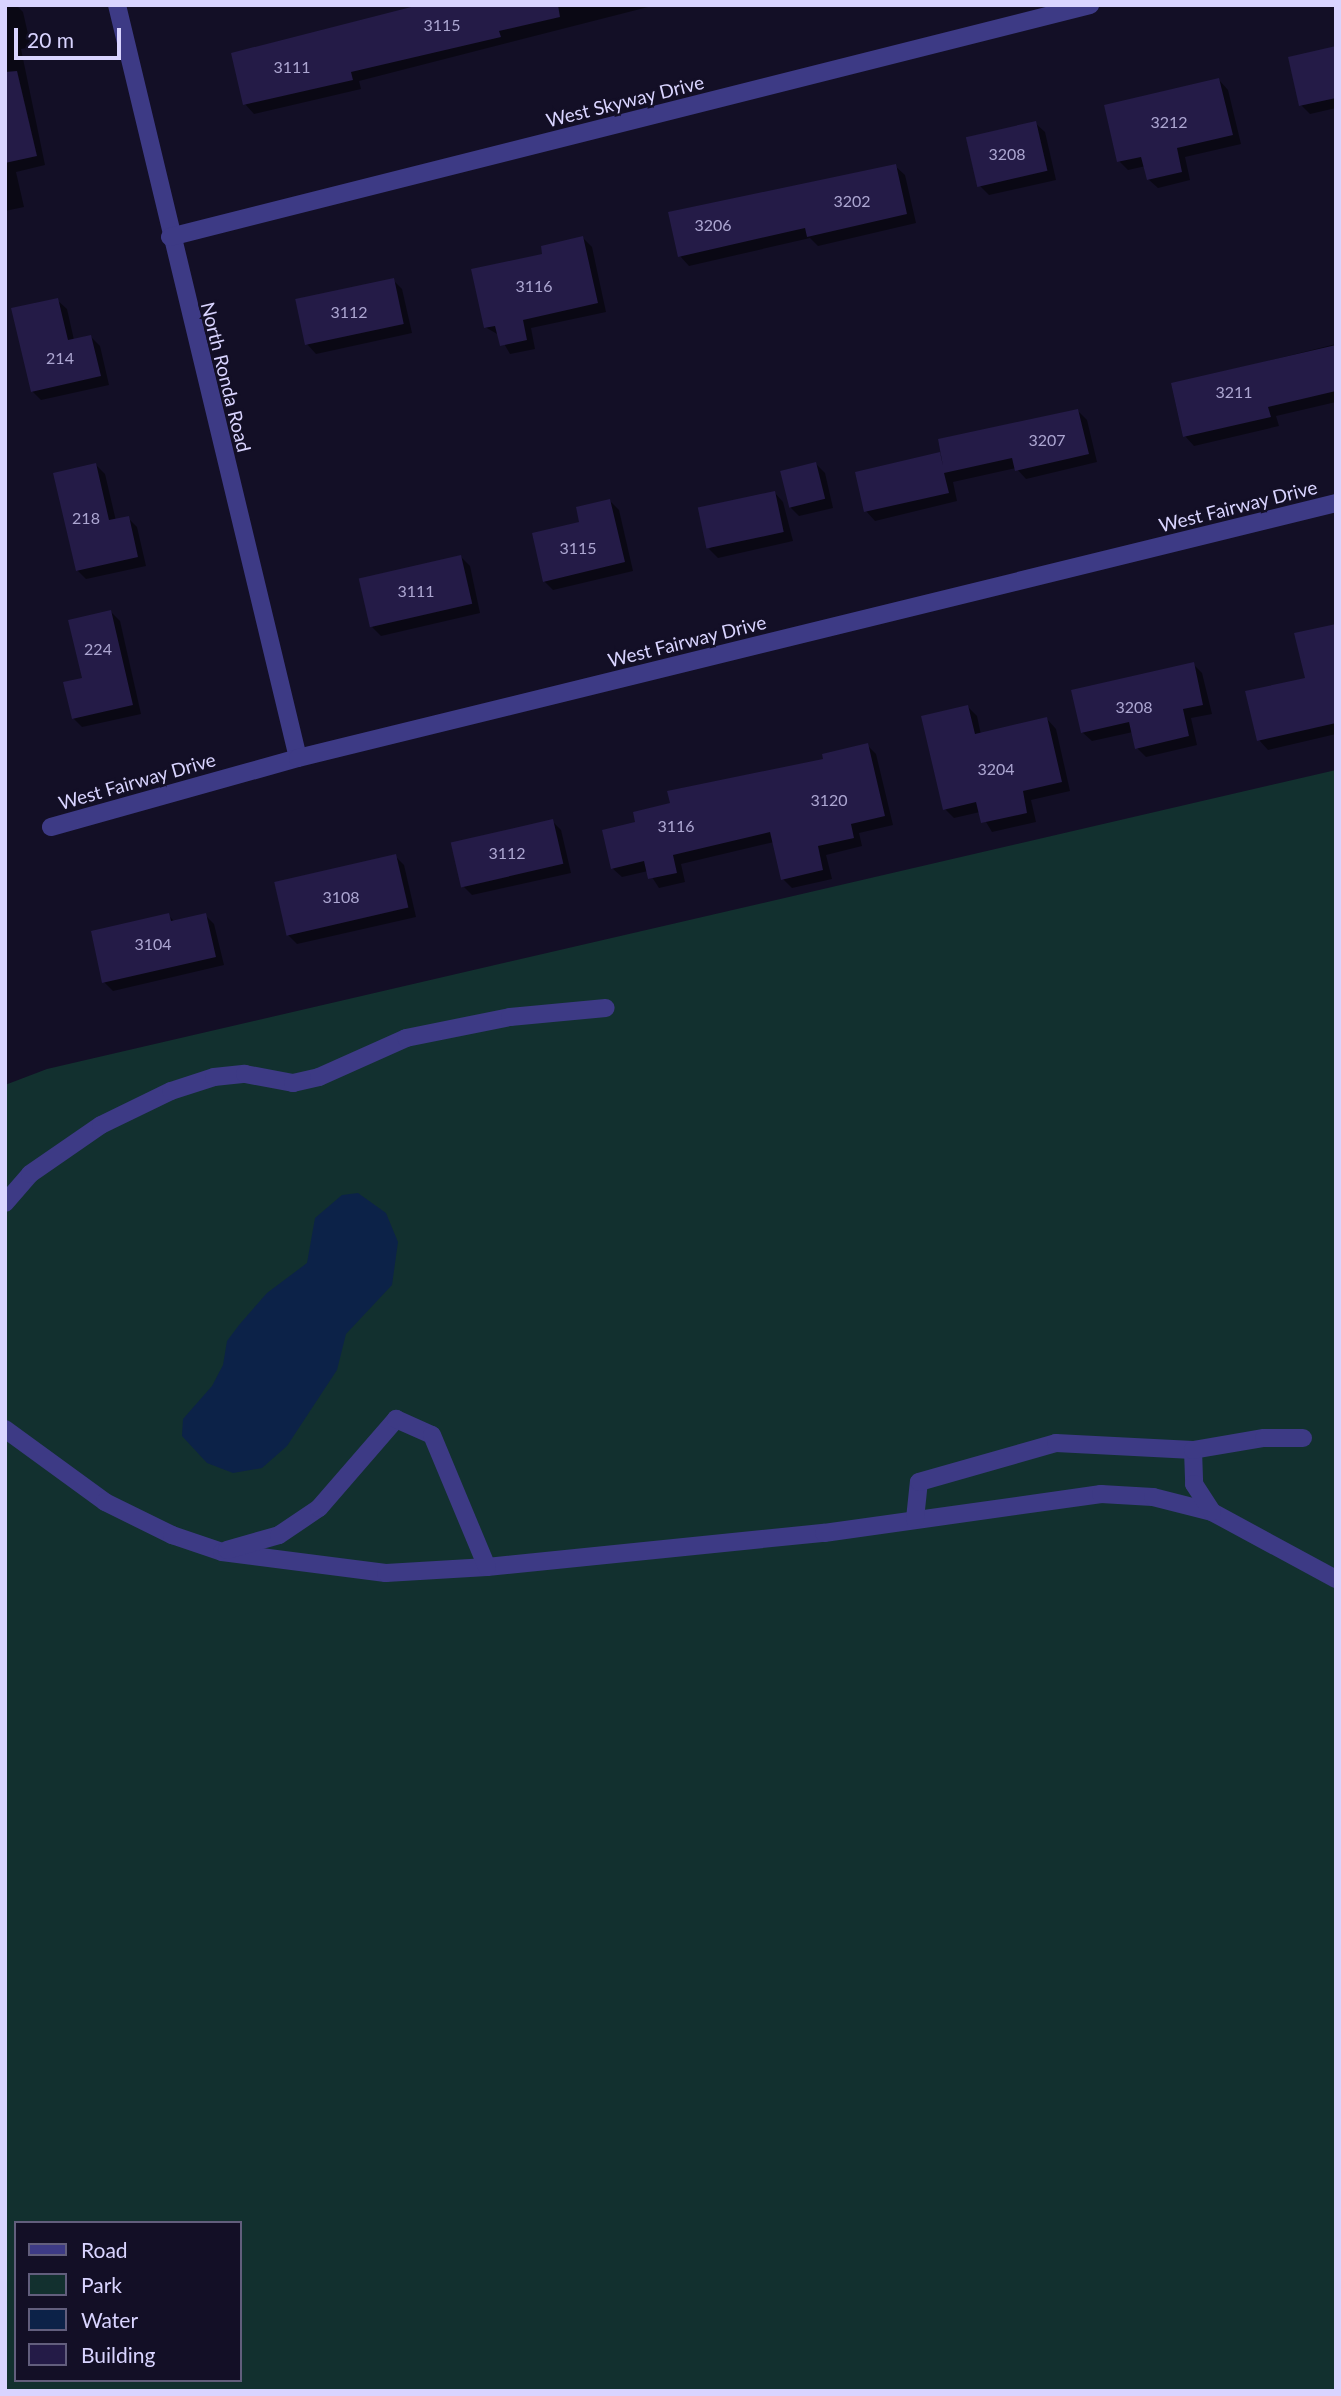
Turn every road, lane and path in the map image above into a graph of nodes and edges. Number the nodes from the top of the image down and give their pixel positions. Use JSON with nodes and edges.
{"nodes":[{"id":1,"x":117,"y":5,"type":"edge"},
{"id":2,"x":1090,"y":5,"type":"edge"},
{"id":3,"x":170,"y":237,"type":"junction"},
{"id":4,"x":1336,"y":503,"type":"edge"},
{"id":5,"x":298,"y":758,"type":"junction"},
{"id":6,"x":51,"y":827,"type":"dead end"},
{"id":7,"x":606,"y":1007,"type":"dead end"},
{"id":8,"x":5,"y":1203,"type":"edge"},
{"id":9,"x":5,"y":1429,"type":"edge"},
{"id":10,"x":1303,"y":1438,"type":"dead end"},
{"id":11,"x":1193,"y":1450,"type":"junction"},
{"id":12,"x":1212,"y":1511,"type":"junction"},
{"id":13,"x":915,"y":1519,"type":"junction"},
{"id":14,"x":222,"y":1552,"type":"junction"},
{"id":15,"x":487,"y":1567,"type":"junction"},
{"id":16,"x":1336,"y":1579,"type":"edge"}],
"edges":[{"from":1,"to":3,"type":"street","name":"North Ronda Road"},
{"from":2,"to":3,"type":"street","name":"West Skyway Drive"},
{"from":3,"to":5,"type":"street","name":"North Ronda Road"},
{"from":4,"to":5,"type":"street","name":"West Fairway Drive"},
{"from":5,"to":6,"type":"street","name":"West Fairway Drive"},
{"from":7,"to":8,"type":"street"},
{"from":9,"to":14,"type":"street"},
{"from":10,"to":11,"type":"street"},
{"from":11,"to":12,"type":"street"},
{"from":11,"to":13,"type":"street"},
{"from":12,"to":13,"type":"street"},
{"from":12,"to":16,"type":"street"},
{"from":13,"to":15,"type":"street"},
{"from":14,"to":15,"type":"street"},
{"from":14,"to":15,"type":"street"}]}
